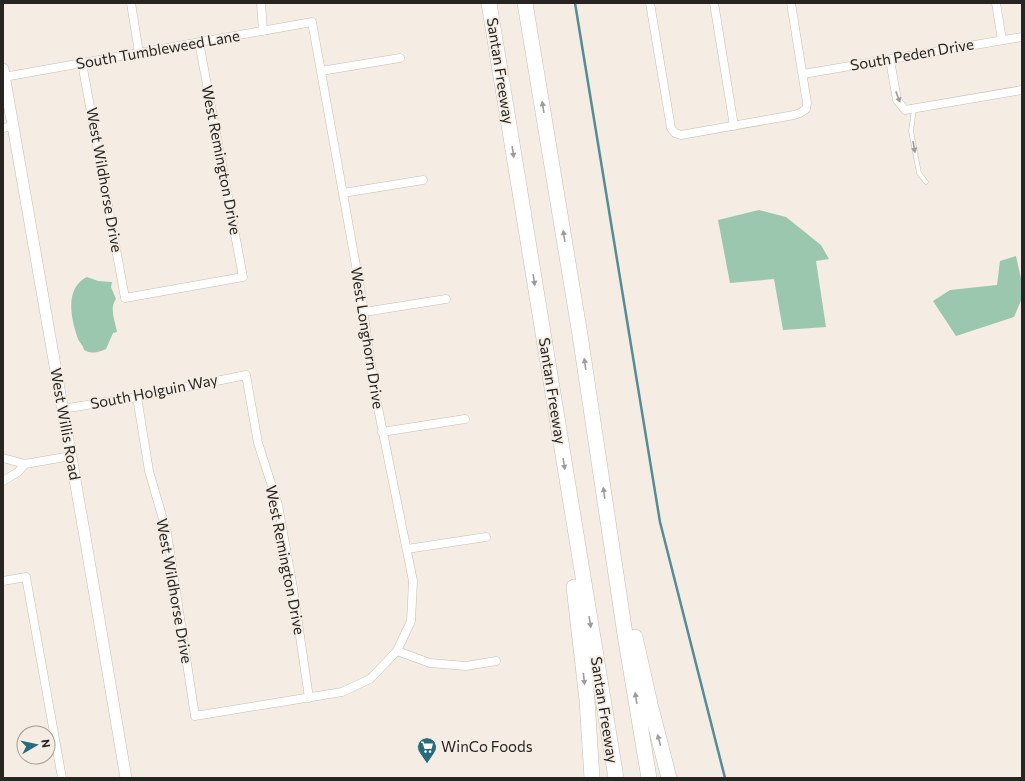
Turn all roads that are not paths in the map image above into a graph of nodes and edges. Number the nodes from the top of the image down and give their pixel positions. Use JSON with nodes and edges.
{"nodes":[{"id":1,"x":131,"y":3,"type":"edge"},
{"id":2,"x":261,"y":3,"type":"edge"},
{"id":3,"x":489,"y":3,"type":"edge"},
{"id":4,"x":525,"y":3,"type":"edge"},
{"id":5,"x":650,"y":3,"type":"edge"},
{"id":6,"x":714,"y":3,"type":"edge"},
{"id":7,"x":791,"y":3,"type":"edge"},
{"id":8,"x":996,"y":3,"type":"edge"},
{"id":9,"x":312,"y":22,"type":"joint"},
{"id":10,"x":263,"y":31,"type":"junction"},
{"id":11,"x":1022,"y":36,"type":"edge"},
{"id":12,"x":1002,"y":40,"type":"junction"},
{"id":13,"x":199,"y":42,"type":"junction"},
{"id":14,"x":139,"y":53,"type":"junction"},
{"id":15,"x":400,"y":58,"type":"dead end"},
{"id":16,"x":890,"y":60,"type":"junction"},
{"id":17,"x":82,"y":63,"type":"junction"},
{"id":18,"x":321,"y":71,"type":"junction"},
{"id":19,"x":4,"y":73,"type":"edge"},
{"id":20,"x":803,"y":74,"type":"junction"},
{"id":21,"x":1022,"y":90,"type":"edge"},
{"id":22,"x":909,"y":109,"type":"junction"},
{"id":23,"x":734,"y":126,"type":"junction"},
{"id":24,"x":8,"y":127,"type":"edge"},
{"id":25,"x":423,"y":180,"type":"dead end"},
{"id":26,"x":926,"y":182,"type":"dead end"},
{"id":27,"x":343,"y":193,"type":"junction"},
{"id":28,"x":125,"y":298,"type":"joint"},
{"id":29,"x":446,"y":299,"type":"dead end"},
{"id":30,"x":364,"y":312,"type":"junction"},
{"id":31,"x":246,"y":375,"type":"joint"},
{"id":32,"x":137,"y":397,"type":"junction"},
{"id":33,"x":62,"y":409,"type":"junction"},
{"id":34,"x":465,"y":419,"type":"dead end"},
{"id":35,"x":382,"y":432,"type":"junction"},
{"id":36,"x":71,"y":456,"type":"junction"},
{"id":37,"x":3,"y":458,"type":"edge"},
{"id":38,"x":25,"y":464,"type":"junction"},
{"id":39,"x":3,"y":482,"type":"edge"},
{"id":40,"x":570,"y":500,"type":"junction"},
{"id":41,"x":610,"y":531,"type":"junction"},
{"id":42,"x":486,"y":537,"type":"dead end"},
{"id":43,"x":407,"y":549,"type":"junction"},
{"id":44,"x":3,"y":581,"type":"edge"},
{"id":45,"x":397,"y":651,"type":"junction"},
{"id":46,"x":496,"y":661,"type":"dead end"},
{"id":47,"x":309,"y":698,"type":"junction"},
{"id":48,"x":195,"y":716,"type":"joint"},
{"id":49,"x":62,"y":778,"type":"edge"},
{"id":50,"x":126,"y":778,"type":"edge"},
{"id":51,"x":592,"y":778,"type":"edge"},
{"id":52,"x":616,"y":778,"type":"edge"},
{"id":53,"x":649,"y":778,"type":"edge"},
{"id":54,"x":669,"y":778,"type":"edge"}],
"edges":[{"from":1,"to":14,"type":"street"},
{"from":2,"to":10,"type":"street"},
{"from":3,"to":40,"type":"highway","name":"Santan Freeway","one_way":true},
{"from":41,"to":4,"type":"highway","one_way":true},
{"from":5,"to":23,"type":"street"},
{"from":6,"to":23,"type":"street"},
{"from":7,"to":20,"type":"street"},
{"from":8,"to":12,"type":"street"},
{"from":9,"to":10,"type":"street","name":"South Tumbleweed Lane"},
{"from":9,"to":18,"type":"street","name":"West Longhorn Drive"},
{"from":10,"to":13,"type":"street","name":"South Tumbleweed Lane"},
{"from":11,"to":12,"type":"street","name":"South Peden Drive"},
{"from":12,"to":16,"type":"street","name":"South Peden Drive"},
{"from":13,"to":14,"type":"street","name":"South Tumbleweed Lane"},
{"from":13,"to":28,"type":"street","name":"West Remington Drive"},
{"from":14,"to":17,"type":"street","name":"South Tumbleweed Lane"},
{"from":15,"to":18,"type":"street"},
{"from":16,"to":20,"type":"street","name":"South Peden Drive"},
{"from":16,"to":22,"type":"street","one_way":true},
{"from":17,"to":19,"type":"street","name":"South Tumbleweed Lane"},
{"from":17,"to":28,"type":"street","name":"West Wildhorse Drive"},
{"from":18,"to":27,"type":"street","name":"West Longhorn Drive"},
{"from":19,"to":24,"type":"street","name":"West Willis Road"},
{"from":20,"to":23,"type":"street"},
{"from":21,"to":22,"type":"street"},
{"from":22,"to":26,"type":"lane","one_way":true},
{"from":24,"to":33,"type":"street","name":"West Willis Road"},
{"from":25,"to":27,"type":"street"},
{"from":27,"to":30,"type":"street","name":"West Longhorn Drive"},
{"from":29,"to":30,"type":"street"},
{"from":30,"to":35,"type":"street","name":"West Longhorn Drive"},
{"from":31,"to":32,"type":"street","name":"South Holguin Way"},
{"from":31,"to":47,"type":"street","name":"West Remington Drive"},
{"from":32,"to":33,"type":"street","name":"South Holguin Way"},
{"from":32,"to":48,"type":"street","name":"West Wildhorse Drive"},
{"from":33,"to":36,"type":"street","name":"West Willis Road"},
{"from":34,"to":35,"type":"street"},
{"from":35,"to":43,"type":"street","name":"West Longhorn Drive"},
{"from":36,"to":38,"type":"street"},
{"from":36,"to":50,"type":"street","name":"West Willis Road"},
{"from":37,"to":38,"type":"street"},
{"from":38,"to":39,"type":"street"},
{"from":40,"to":51,"type":"highway","one_way":true},
{"from":40,"to":52,"type":"highway","name":"Santan Freeway","one_way":true},
{"from":53,"to":41,"type":"highway","one_way":true},
{"from":54,"to":41,"type":"highway","one_way":true},
{"from":42,"to":43,"type":"street"},
{"from":43,"to":45,"type":"street","name":"West Longhorn Drive"},
{"from":44,"to":49,"type":"street"},
{"from":45,"to":46,"type":"street"},
{"from":45,"to":47,"type":"street","name":"West Longhorn Drive"},
{"from":47,"to":48,"type":"street","name":"West Longhorn Drive"}]}
